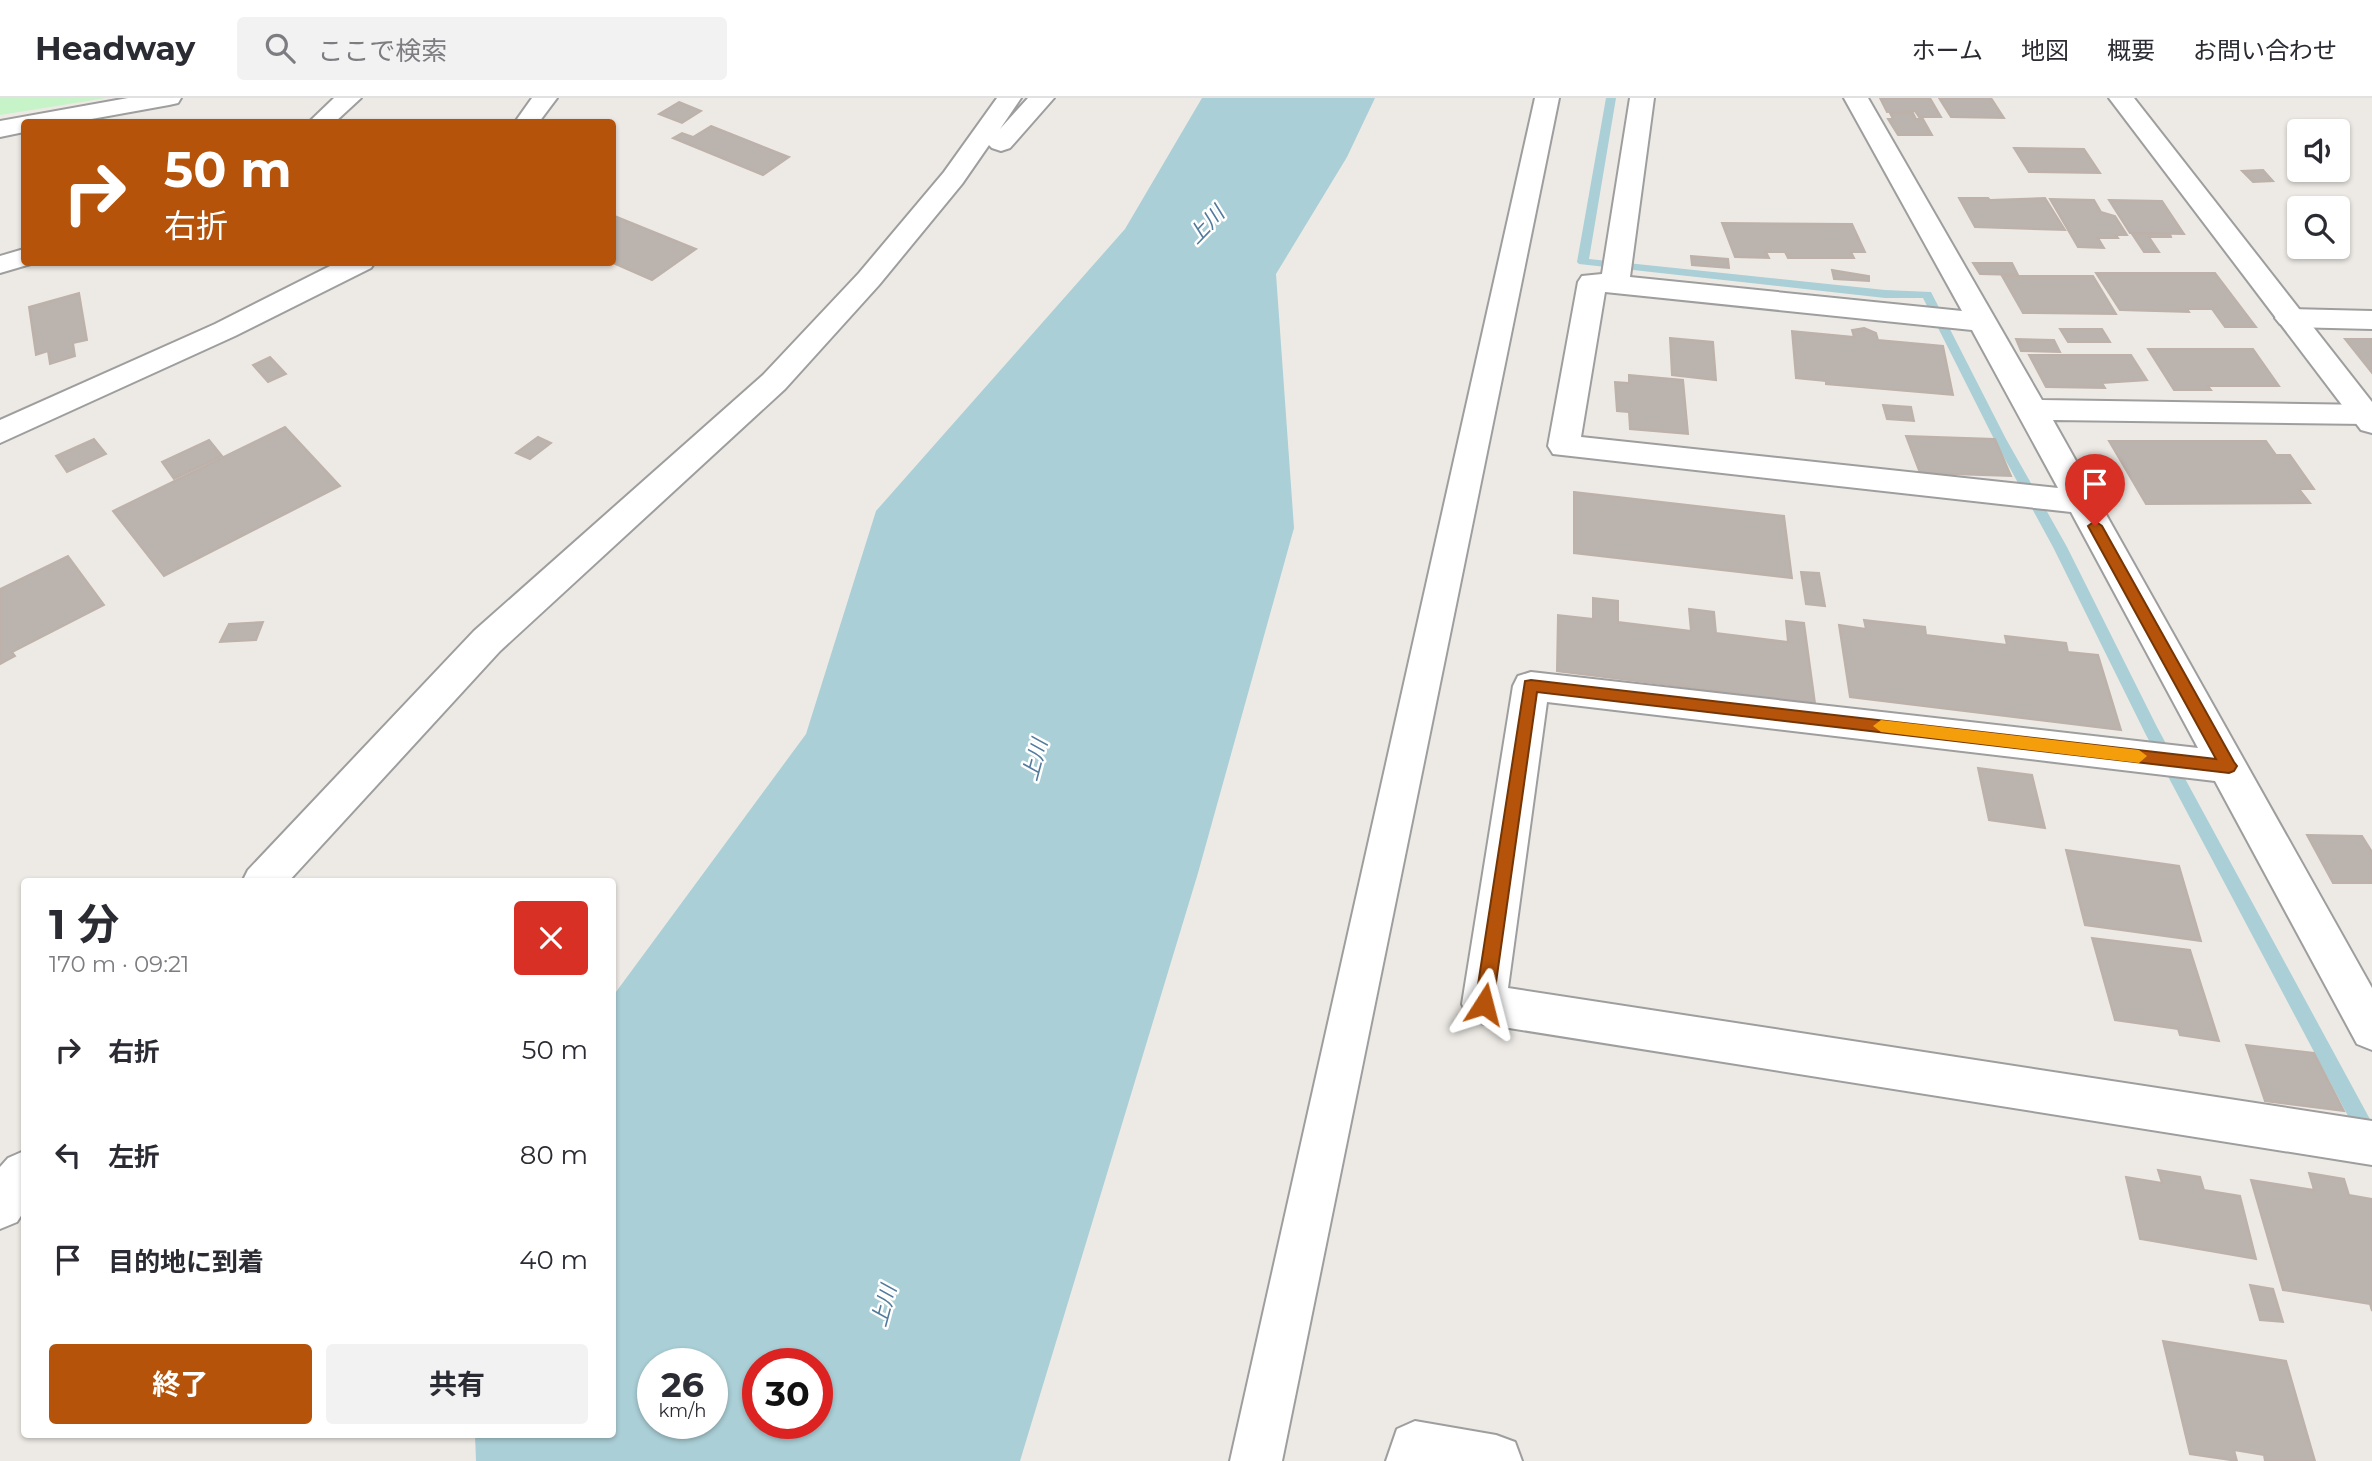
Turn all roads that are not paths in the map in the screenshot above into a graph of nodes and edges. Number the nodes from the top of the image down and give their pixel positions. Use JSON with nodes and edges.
{"nodes":[{"id":1,"x":169,"y":98,"type":"edge"},
{"id":2,"x":349,"y":98,"type":"edge"},
{"id":3,"x":545,"y":98,"type":"edge"},
{"id":4,"x":1009,"y":98,"type":"edge"},
{"id":5,"x":1042,"y":98,"type":"edge"},
{"id":6,"x":1547,"y":98,"type":"edge"},
{"id":7,"x":1642,"y":98,"type":"edge"},
{"id":8,"x":1856,"y":98,"type":"edge"},
{"id":9,"x":2121,"y":98,"type":"edge"},
{"id":10,"x":53,"y":119,"type":"edge"},
{"id":11,"x":324,"y":119,"type":"edge"},
{"id":12,"x":529,"y":119,"type":"edge"},
{"id":13,"x":21,"y":126,"type":"edge"},
{"id":14,"x":0,"y":129,"type":"edge"},
{"id":15,"x":21,"y":258,"type":"edge"},
{"id":16,"x":0,"y":265,"type":"edge"},
{"id":17,"x":353,"y":266,"type":"edge"},
{"id":18,"x":869,"y":279,"type":"junction"},
{"id":19,"x":1615,"y":284,"type":"junction"},
{"id":20,"x":2290,"y":318,"type":"junction"},
{"id":21,"x":2372,"y":320,"type":"edge"},
{"id":22,"x":1982,"y":322,"type":"junction"},
{"id":23,"x":2032,"y":410,"type":"junction"},
{"id":24,"x":2369,"y":419,"type":"edge"},
{"id":25,"x":0,"y":432,"type":"edge"},
{"id":26,"x":2081,"y":502,"type":"junction"},
{"id":27,"x":2229,"y":766,"type":"junction"},
{"id":28,"x":266,"y":878,"type":"edge"},
{"id":29,"x":2372,"y":1030,"type":"edge"},
{"id":30,"x":2372,"y":1143,"type":"edge"},
{"id":31,"x":21,"y":1178,"type":"edge"},
{"id":32,"x":0,"y":1205,"type":"edge"},
{"id":33,"x":1256,"y":1461,"type":"edge"},
{"id":34,"x":1412,"y":1461,"type":"edge"},
{"id":35,"x":1496,"y":1461,"type":"edge"}],
"edges":[{"from":1,"to":10,"type":"street"},
{"from":2,"to":11,"type":"street"},
{"from":3,"to":12,"type":"street"},
{"from":4,"to":18,"type":"street"},
{"from":5,"to":18,"type":"street"},
{"from":6,"to":33,"type":"street"},
{"from":7,"to":19,"type":"street"},
{"from":8,"to":22,"type":"street"},
{"from":9,"to":20,"type":"street"},
{"from":13,"to":14,"type":"street"},
{"from":15,"to":16,"type":"street"},
{"from":17,"to":25,"type":"street"},
{"from":18,"to":28,"type":"street"},
{"from":19,"to":22,"type":"street"},
{"from":19,"to":26,"type":"street"},
{"from":20,"to":21,"type":"street"},
{"from":20,"to":24,"type":"street"},
{"from":22,"to":23,"type":"street"},
{"from":23,"to":24,"type":"street"},
{"from":23,"to":26,"type":"street"},
{"from":26,"to":27,"type":"street"},
{"from":27,"to":29,"type":"street"},
{"from":27,"to":30,"type":"street"},
{"from":31,"to":32,"type":"street"},
{"from":34,"to":35,"type":"street"}]}
